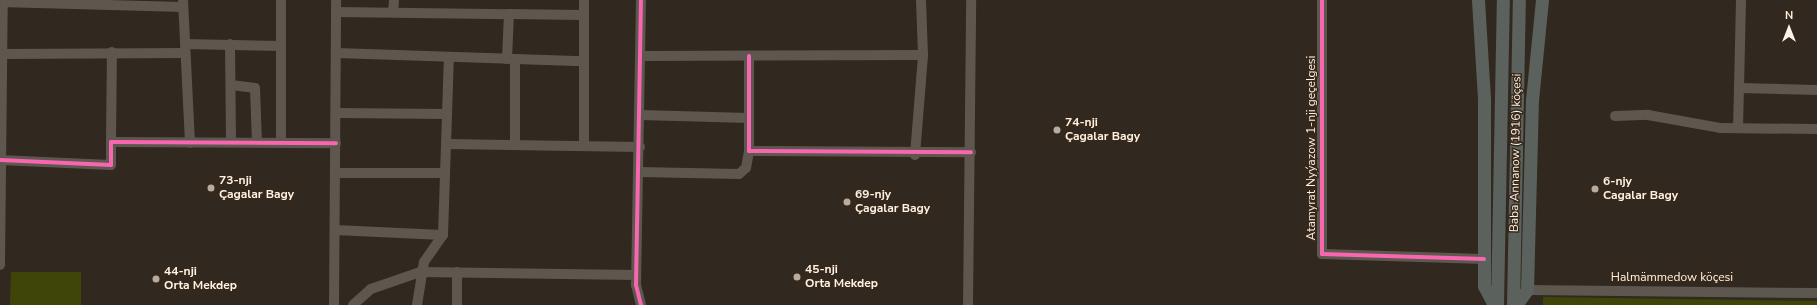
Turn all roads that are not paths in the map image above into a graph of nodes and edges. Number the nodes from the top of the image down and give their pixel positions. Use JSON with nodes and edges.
{"nodes":[{"id":1,"x":281,"y":0,"type":"edge"},
{"id":2,"x":336,"y":0,"type":"edge"},
{"id":3,"x":394,"y":0,"type":"edge"},
{"id":4,"x":584,"y":0,"type":"edge"},
{"id":5,"x":641,"y":0,"type":"edge"},
{"id":6,"x":921,"y":0,"type":"edge"},
{"id":7,"x":972,"y":0,"type":"edge"},
{"id":8,"x":1322,"y":0,"type":"edge"},
{"id":9,"x":1478,"y":0,"type":"edge"},
{"id":10,"x":1503,"y":0,"type":"edge"},
{"id":11,"x":1519,"y":0,"type":"edge"},
{"id":12,"x":1542,"y":0,"type":"edge"},
{"id":13,"x":1741,"y":0,"type":"edge"},
{"id":14,"x":2,"y":2,"type":"edge"},
{"id":15,"x":104,"y":3,"type":"edge"},
{"id":16,"x":183,"y":4,"type":"edge"},
{"id":17,"x":336,"y":12,"type":"junction"},
{"id":18,"x":394,"y":12,"type":"junction"},
{"id":19,"x":509,"y":14,"type":"junction"},
{"id":20,"x":584,"y":15,"type":"junction"},
{"id":21,"x":230,"y":44,"type":"junction"},
{"id":22,"x":281,"y":46,"type":"junction"},
{"id":23,"x":185,"y":48,"type":"junction"},
{"id":24,"x":112,"y":52,"type":"junction"},
{"id":25,"x":336,"y":53,"type":"junction"},
{"id":26,"x":3,"y":54,"type":"junction"},
{"id":27,"x":923,"y":55,"type":"junction"},
{"id":28,"x":641,"y":56,"type":"junction"},
{"id":29,"x":749,"y":56,"type":"junction"},
{"id":30,"x":449,"y":57,"type":"junction"},
{"id":31,"x":511,"y":59,"type":"junction"},
{"id":32,"x":583,"y":61,"type":"junction"},
{"id":33,"x":231,"y":85,"type":"junction"},
{"id":34,"x":1739,"y":88,"type":"junction"},
{"id":35,"x":1817,"y":90,"type":"edge"},
{"id":36,"x":336,"y":113,"type":"junction"},
{"id":37,"x":447,"y":114,"type":"junction"},
{"id":38,"x":640,"y":115,"type":"junction"},
{"id":39,"x":1615,"y":116,"type":"dead end"},
{"id":40,"x":749,"y":118,"type":"junction"},
{"id":41,"x":1738,"y":128,"type":"junction"},
{"id":42,"x":1817,"y":129,"type":"edge"},
{"id":43,"x":111,"y":142,"type":"junction"},
{"id":44,"x":231,"y":142,"type":"junction"},
{"id":45,"x":257,"y":142,"type":"junction"},
{"id":46,"x":281,"y":142,"type":"junction"},
{"id":47,"x":190,"y":143,"type":"junction"},
{"id":48,"x":336,"y":143,"type":"junction"},
{"id":49,"x":447,"y":144,"type":"junction"},
{"id":50,"x":515,"y":145,"type":"junction"},
{"id":51,"x":584,"y":146,"type":"junction"},
{"id":52,"x":640,"y":147,"type":"junction"},
{"id":53,"x":748,"y":151,"type":"junction"},
{"id":54,"x":971,"y":152,"type":"junction"},
{"id":55,"x":915,"y":155,"type":"junction"},
{"id":56,"x":0,"y":160,"type":"edge"},
{"id":57,"x":639,"y":172,"type":"junction"},
{"id":58,"x":336,"y":173,"type":"junction"},
{"id":59,"x":444,"y":173,"type":"junction"},
{"id":60,"x":335,"y":230,"type":"junction"},
{"id":61,"x":443,"y":235,"type":"junction"},
{"id":62,"x":1484,"y":259,"type":"junction"},
{"id":63,"x":0,"y":265,"type":"edge"},
{"id":64,"x":420,"y":272,"type":"junction"},
{"id":65,"x":458,"y":272,"type":"junction"},
{"id":66,"x":636,"y":276,"type":"junction"},
{"id":67,"x":1527,"y":290,"type":"junction"},
{"id":68,"x":1817,"y":293,"type":"edge"},
{"id":69,"x":334,"y":305,"type":"edge"},
{"id":70,"x":353,"y":305,"type":"edge"},
{"id":71,"x":417,"y":305,"type":"edge"},
{"id":72,"x":457,"y":305,"type":"edge"},
{"id":73,"x":641,"y":305,"type":"edge"},
{"id":74,"x":968,"y":305,"type":"edge"},
{"id":75,"x":1494,"y":305,"type":"edge"},
{"id":76,"x":1497,"y":305,"type":"edge"},
{"id":77,"x":1514,"y":305,"type":"edge"}],
"edges":[{"from":1,"to":22,"type":"street"},
{"from":2,"to":17,"type":"street"},
{"from":3,"to":18,"type":"street"},
{"from":4,"to":20,"type":"street"},
{"from":5,"to":28,"type":"street"},
{"from":6,"to":27,"type":"street"},
{"from":7,"to":54,"type":"street"},
{"from":8,"to":62,"type":"street","name":"Atamyrat Nyýazow 1-nji geçelgesi"},
{"from":9,"to":62,"type":"main road"},
{"from":10,"to":76,"type":"main road","name":"Baba Annanow (1916) köçesi"},
{"from":11,"to":77,"type":"main road","name":"Baba Annanow (1916) köçesi"},
{"from":12,"to":67,"type":"main road"},
{"from":13,"to":34,"type":"street"},
{"from":14,"to":15,"type":"street"},
{"from":14,"to":26,"type":"street"},
{"from":15,"to":16,"type":"street"},
{"from":16,"to":23,"type":"street"},
{"from":17,"to":18,"type":"street"},
{"from":17,"to":25,"type":"street"},
{"from":18,"to":19,"type":"street"},
{"from":19,"to":20,"type":"street"},
{"from":19,"to":31,"type":"street"},
{"from":20,"to":32,"type":"street"},
{"from":21,"to":22,"type":"street"},
{"from":21,"to":23,"type":"street"},
{"from":21,"to":33,"type":"street"},
{"from":22,"to":46,"type":"street"},
{"from":23,"to":24,"type":"street"},
{"from":23,"to":47,"type":"street"},
{"from":24,"to":26,"type":"street"},
{"from":24,"to":43,"type":"street"},
{"from":25,"to":30,"type":"street"},
{"from":25,"to":36,"type":"street"},
{"from":26,"to":56,"type":"street"},
{"from":27,"to":29,"type":"street"},
{"from":27,"to":55,"type":"street"},
{"from":28,"to":29,"type":"street"},
{"from":28,"to":38,"type":"street"},
{"from":29,"to":40,"type":"street"},
{"from":30,"to":31,"type":"street"},
{"from":30,"to":37,"type":"street"},
{"from":31,"to":32,"type":"street"},
{"from":31,"to":50,"type":"street"},
{"from":32,"to":51,"type":"street"},
{"from":33,"to":44,"type":"street"},
{"from":33,"to":45,"type":"street"},
{"from":34,"to":35,"type":"street"},
{"from":34,"to":41,"type":"street"},
{"from":36,"to":37,"type":"street"},
{"from":36,"to":48,"type":"street"},
{"from":37,"to":49,"type":"street"},
{"from":38,"to":40,"type":"street"},
{"from":38,"to":52,"type":"street"},
{"from":39,"to":41,"type":"street"},
{"from":40,"to":53,"type":"street"},
{"from":41,"to":42,"type":"street"},
{"from":43,"to":47,"type":"street"},
{"from":43,"to":56,"type":"street"},
{"from":44,"to":45,"type":"street"},
{"from":44,"to":47,"type":"street"},
{"from":45,"to":46,"type":"street"},
{"from":46,"to":48,"type":"street"},
{"from":48,"to":58,"type":"street"},
{"from":49,"to":50,"type":"street"},
{"from":49,"to":59,"type":"street"},
{"from":50,"to":51,"type":"street"},
{"from":51,"to":52,"type":"street"},
{"from":52,"to":57,"type":"street"},
{"from":53,"to":55,"type":"street"},
{"from":53,"to":57,"type":"street"},
{"from":54,"to":55,"type":"street"},
{"from":54,"to":74,"type":"street"},
{"from":56,"to":63,"type":"street"},
{"from":57,"to":66,"type":"street"},
{"from":58,"to":59,"type":"street"},
{"from":58,"to":60,"type":"street"},
{"from":59,"to":61,"type":"street"},
{"from":60,"to":61,"type":"street"},
{"from":60,"to":69,"type":"street"},
{"from":61,"to":64,"type":"street"},
{"from":62,"to":75,"type":"main road"},
{"from":64,"to":65,"type":"street"},
{"from":64,"to":70,"type":"street"},
{"from":64,"to":71,"type":"street"},
{"from":65,"to":66,"type":"street"},
{"from":65,"to":72,"type":"street"},
{"from":66,"to":73,"type":"street"},
{"from":67,"to":68,"type":"street","name":"Halmämmedow köçesi"},
{"from":67,"to":77,"type":"main road"}]}
